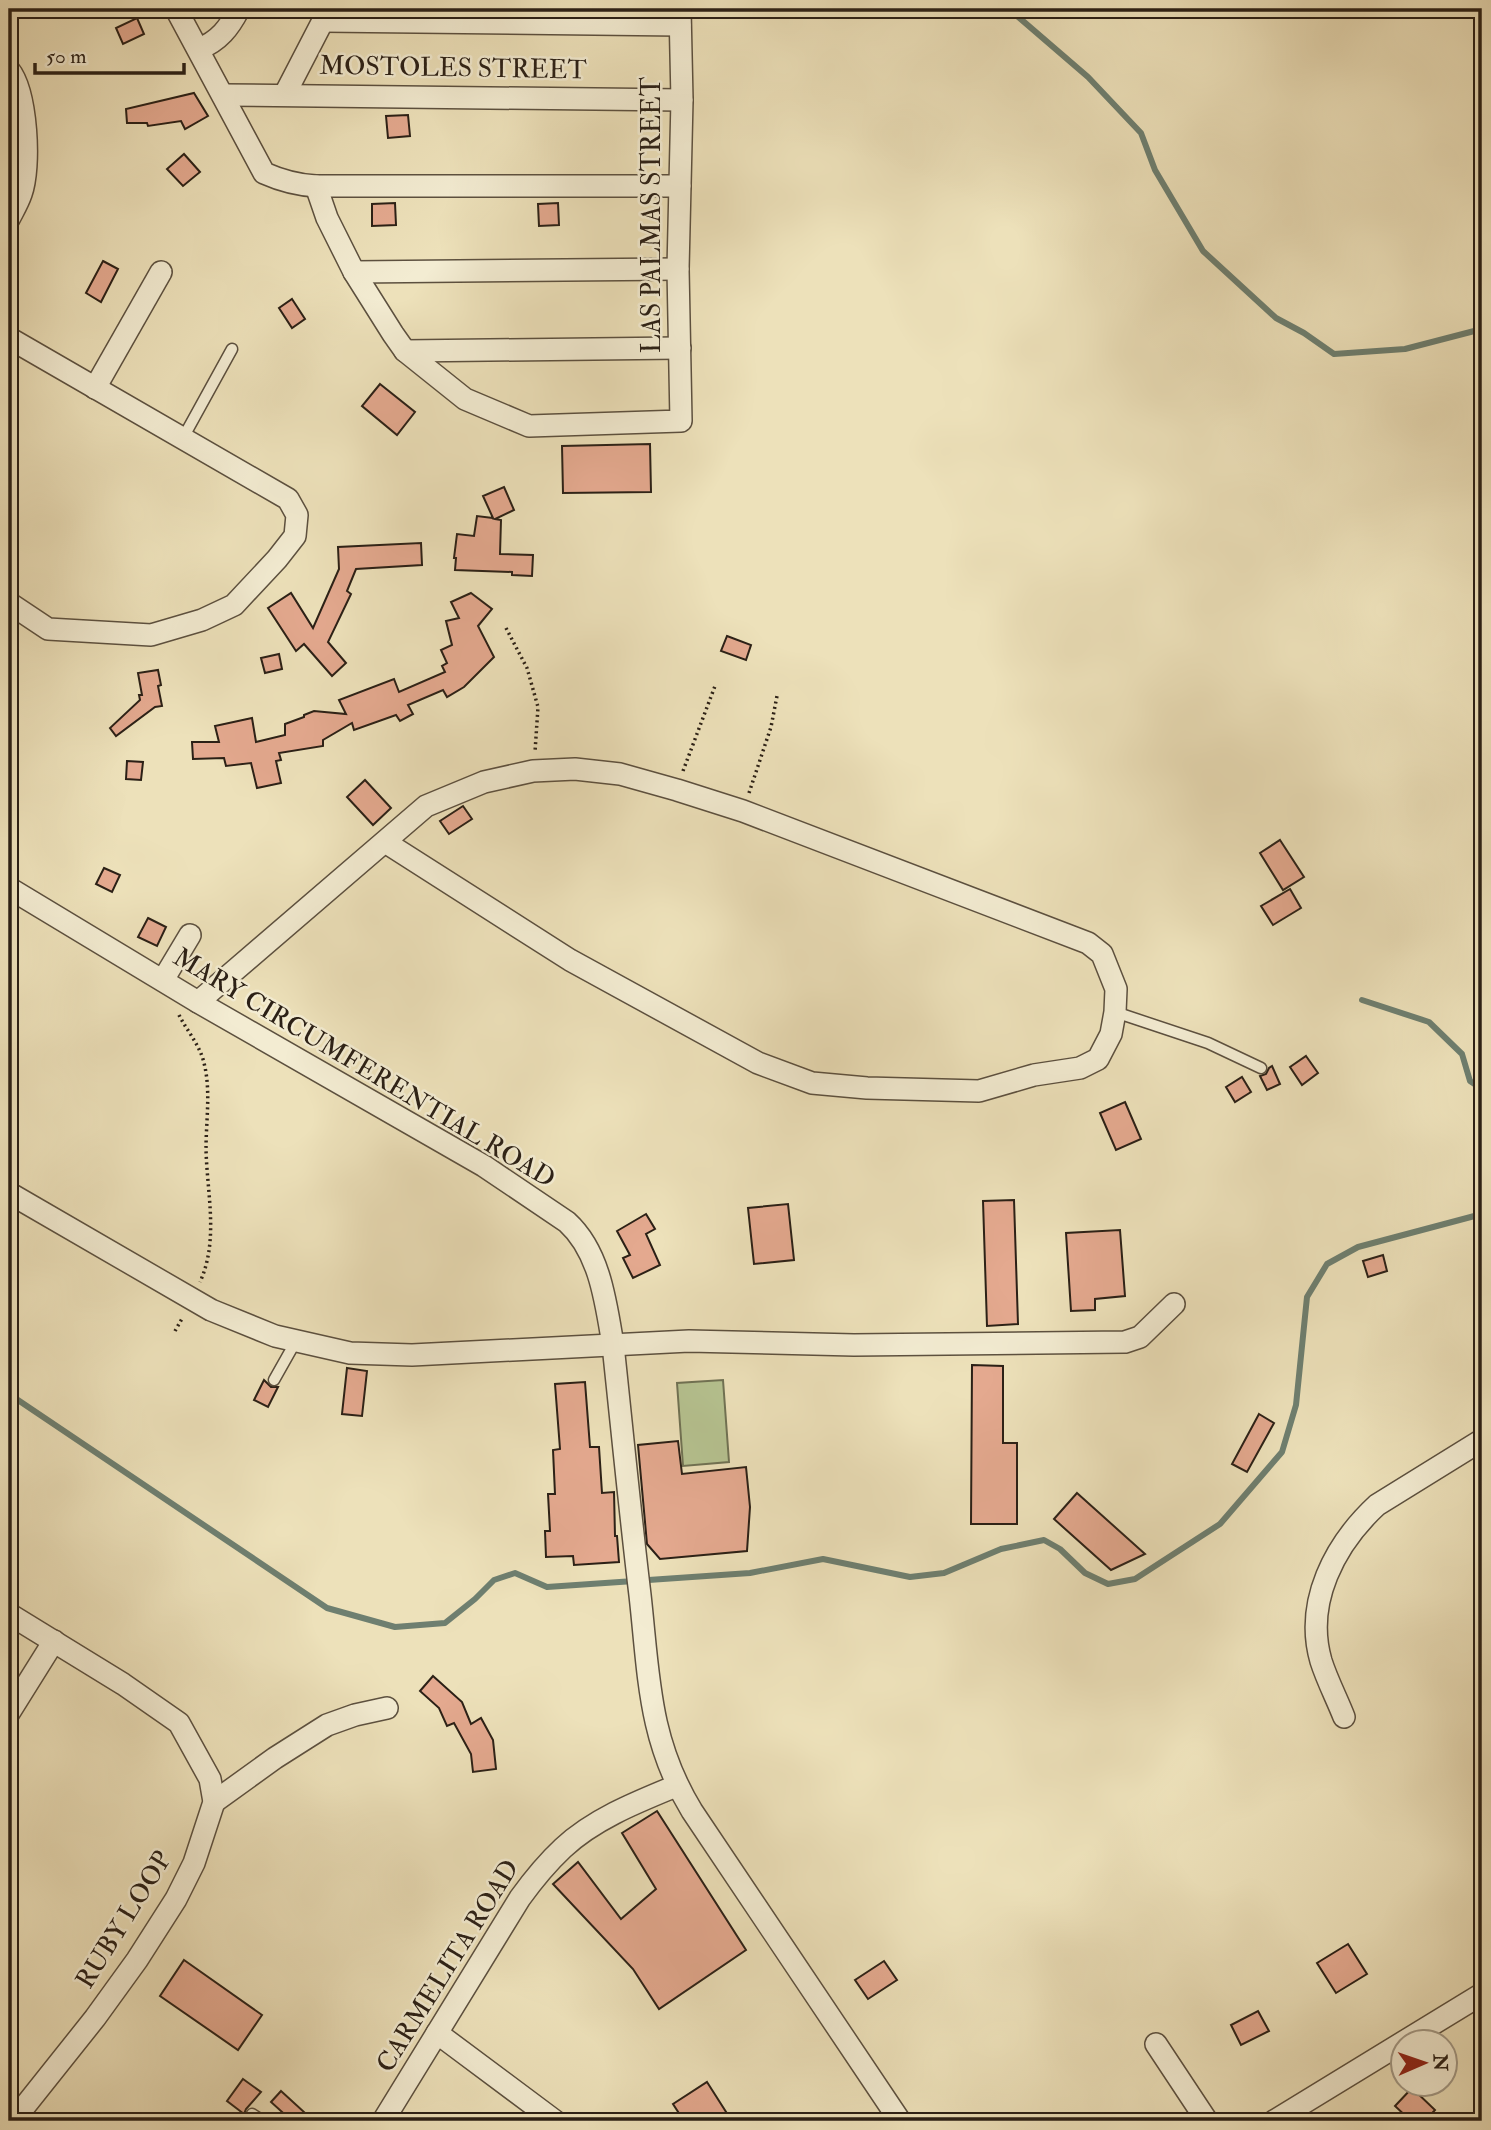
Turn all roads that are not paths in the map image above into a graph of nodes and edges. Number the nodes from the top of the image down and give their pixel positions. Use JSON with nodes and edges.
{"nodes":[{"id":1,"x":176,"y":9,"type":"edge"},
{"id":2,"x":239,"y":9,"type":"edge"},
{"id":3,"x":326,"y":15,"type":"edge"},
{"id":4,"x":680,"y":17,"type":"edge"},
{"id":5,"x":199,"y":49,"type":"junction"},
{"id":6,"x":9,"y":70,"type":"edge"},
{"id":7,"x":285,"y":94,"type":"junction"},
{"id":8,"x":223,"y":95,"type":"junction"},
{"id":9,"x":682,"y":100,"type":"junction"},
{"id":10,"x":316,"y":186,"type":"junction"},
{"id":11,"x":680,"y":186,"type":"junction"},
{"id":12,"x":9,"y":219,"type":"edge"},
{"id":13,"x":678,"y":270,"type":"junction"},
{"id":14,"x":161,"y":272,"type":"dead end"},
{"id":15,"x":354,"y":272,"type":"junction"},
{"id":16,"x":9,"y":338,"type":"edge"},
{"id":17,"x":680,"y":348,"type":"junction"},
{"id":18,"x":232,"y":349,"type":"dead end"},
{"id":19,"x":405,"y":351,"type":"junction"},
{"id":20,"x":95,"y":388,"type":"junction"},
{"id":21,"x":183,"y":438,"type":"junction"},
{"id":22,"x":9,"y":603,"type":"edge"},
{"id":23,"x":385,"y":842,"type":"junction"},
{"id":24,"x":9,"y":888,"type":"edge"},
{"id":25,"x":190,"y":935,"type":"dead end"},
{"id":26,"x":170,"y":985,"type":"junction"},
{"id":27,"x":198,"y":1002,"type":"junction"},
{"id":28,"x":1115,"y":1012,"type":"junction"},
{"id":29,"x":1261,"y":1068,"type":"dead end"},
{"id":30,"x":9,"y":1193,"type":"edge"},
{"id":31,"x":1174,"y":1304,"type":"dead end"},
{"id":32,"x":296,"y":1341,"type":"junction"},
{"id":33,"x":613,"y":1345,"type":"junction"},
{"id":34,"x":274,"y":1380,"type":"dead end"},
{"id":35,"x":1482,"y":1440,"type":"edge"},
{"id":36,"x":9,"y":1614,"type":"edge"},
{"id":37,"x":54,"y":1641,"type":"junction"},
{"id":38,"x":387,"y":1708,"type":"dead end"},
{"id":39,"x":9,"y":1713,"type":"edge"},
{"id":40,"x":1345,"y":1717,"type":"dead end"},
{"id":41,"x":676,"y":1786,"type":"junction"},
{"id":42,"x":214,"y":1802,"type":"junction"},
{"id":43,"x":1482,"y":1994,"type":"edge"},
{"id":44,"x":437,"y":2033,"type":"junction"},
{"id":45,"x":1156,"y":2045,"type":"dead end"},
{"id":46,"x":251,"y":2114,"type":"dead end"},
{"id":47,"x":13,"y":2121,"type":"edge"},
{"id":48,"x":263,"y":2121,"type":"edge"},
{"id":49,"x":383,"y":2121,"type":"edge"},
{"id":50,"x":555,"y":2121,"type":"edge"},
{"id":51,"x":900,"y":2121,"type":"edge"},
{"id":52,"x":1207,"y":2121,"type":"edge"},
{"id":53,"x":1274,"y":2121,"type":"edge"}],
"edges":[{"from":1,"to":5,"type":"street"},
{"from":2,"to":5,"type":"street"},
{"from":3,"to":4,"type":"street"},
{"from":3,"to":7,"type":"street"},
{"from":4,"to":9,"type":"street","name":"LAS PALMAS STREET"},
{"from":5,"to":8,"type":"street"},
{"from":6,"to":12,"type":"street"},
{"from":7,"to":8,"type":"street","name":"MOSTOLES STREET"},
{"from":7,"to":9,"type":"street","name":"MOSTOLES STREET"},
{"from":8,"to":10,"type":"street"},
{"from":9,"to":11,"type":"street","name":"LAS PALMAS STREET"},
{"from":10,"to":11,"type":"street"},
{"from":10,"to":15,"type":"street"},
{"from":11,"to":13,"type":"street","name":"LAS PALMAS STREET"},
{"from":13,"to":15,"type":"street"},
{"from":13,"to":17,"type":"street","name":"LAS PALMAS STREET"},
{"from":14,"to":20,"type":"street"},
{"from":15,"to":19,"type":"street"},
{"from":16,"to":20,"type":"street"},
{"from":17,"to":19,"type":"street"},
{"from":17,"to":19,"type":"street","name":"LAS PALMAS STREET"},
{"from":18,"to":21,"type":"lane"},
{"from":20,"to":21,"type":"street"},
{"from":21,"to":22,"type":"street"},
{"from":23,"to":27,"type":"street"},
{"from":23,"to":28,"type":"street"},
{"from":23,"to":28,"type":"street"},
{"from":24,"to":26,"type":"street","name":"MARY CIRCUMFERENTIAL ROAD"},
{"from":25,"to":26,"type":"street"},
{"from":26,"to":27,"type":"street","name":"MARY CIRCUMFERENTIAL ROAD"},
{"from":27,"to":33,"type":"street","name":"MARY CIRCUMFERENTIAL ROAD"},
{"from":28,"to":29,"type":"lane"},
{"from":30,"to":32,"type":"street"},
{"from":31,"to":33,"type":"street"},
{"from":32,"to":33,"type":"street"},
{"from":32,"to":34,"type":"lane"},
{"from":33,"to":41,"type":"street","name":"MARY CIRCUMFERENTIAL ROAD"},
{"from":35,"to":40,"type":"street"},
{"from":36,"to":37,"type":"street"},
{"from":37,"to":39,"type":"street"},
{"from":37,"to":42,"type":"street"},
{"from":38,"to":42,"type":"street"},
{"from":41,"to":44,"type":"street","name":"CARMELITA ROAD"},
{"from":41,"to":51,"type":"street","name":"MARY CIRCUMFERENTIAL ROAD"},
{"from":42,"to":47,"type":"street","name":"RUBY LOOP"},
{"from":43,"to":53,"type":"street"},
{"from":44,"to":49,"type":"street","name":"CARMELITA ROAD"},
{"from":44,"to":50,"type":"street"},
{"from":45,"to":52,"type":"street"},
{"from":46,"to":48,"type":"lane"}]}
